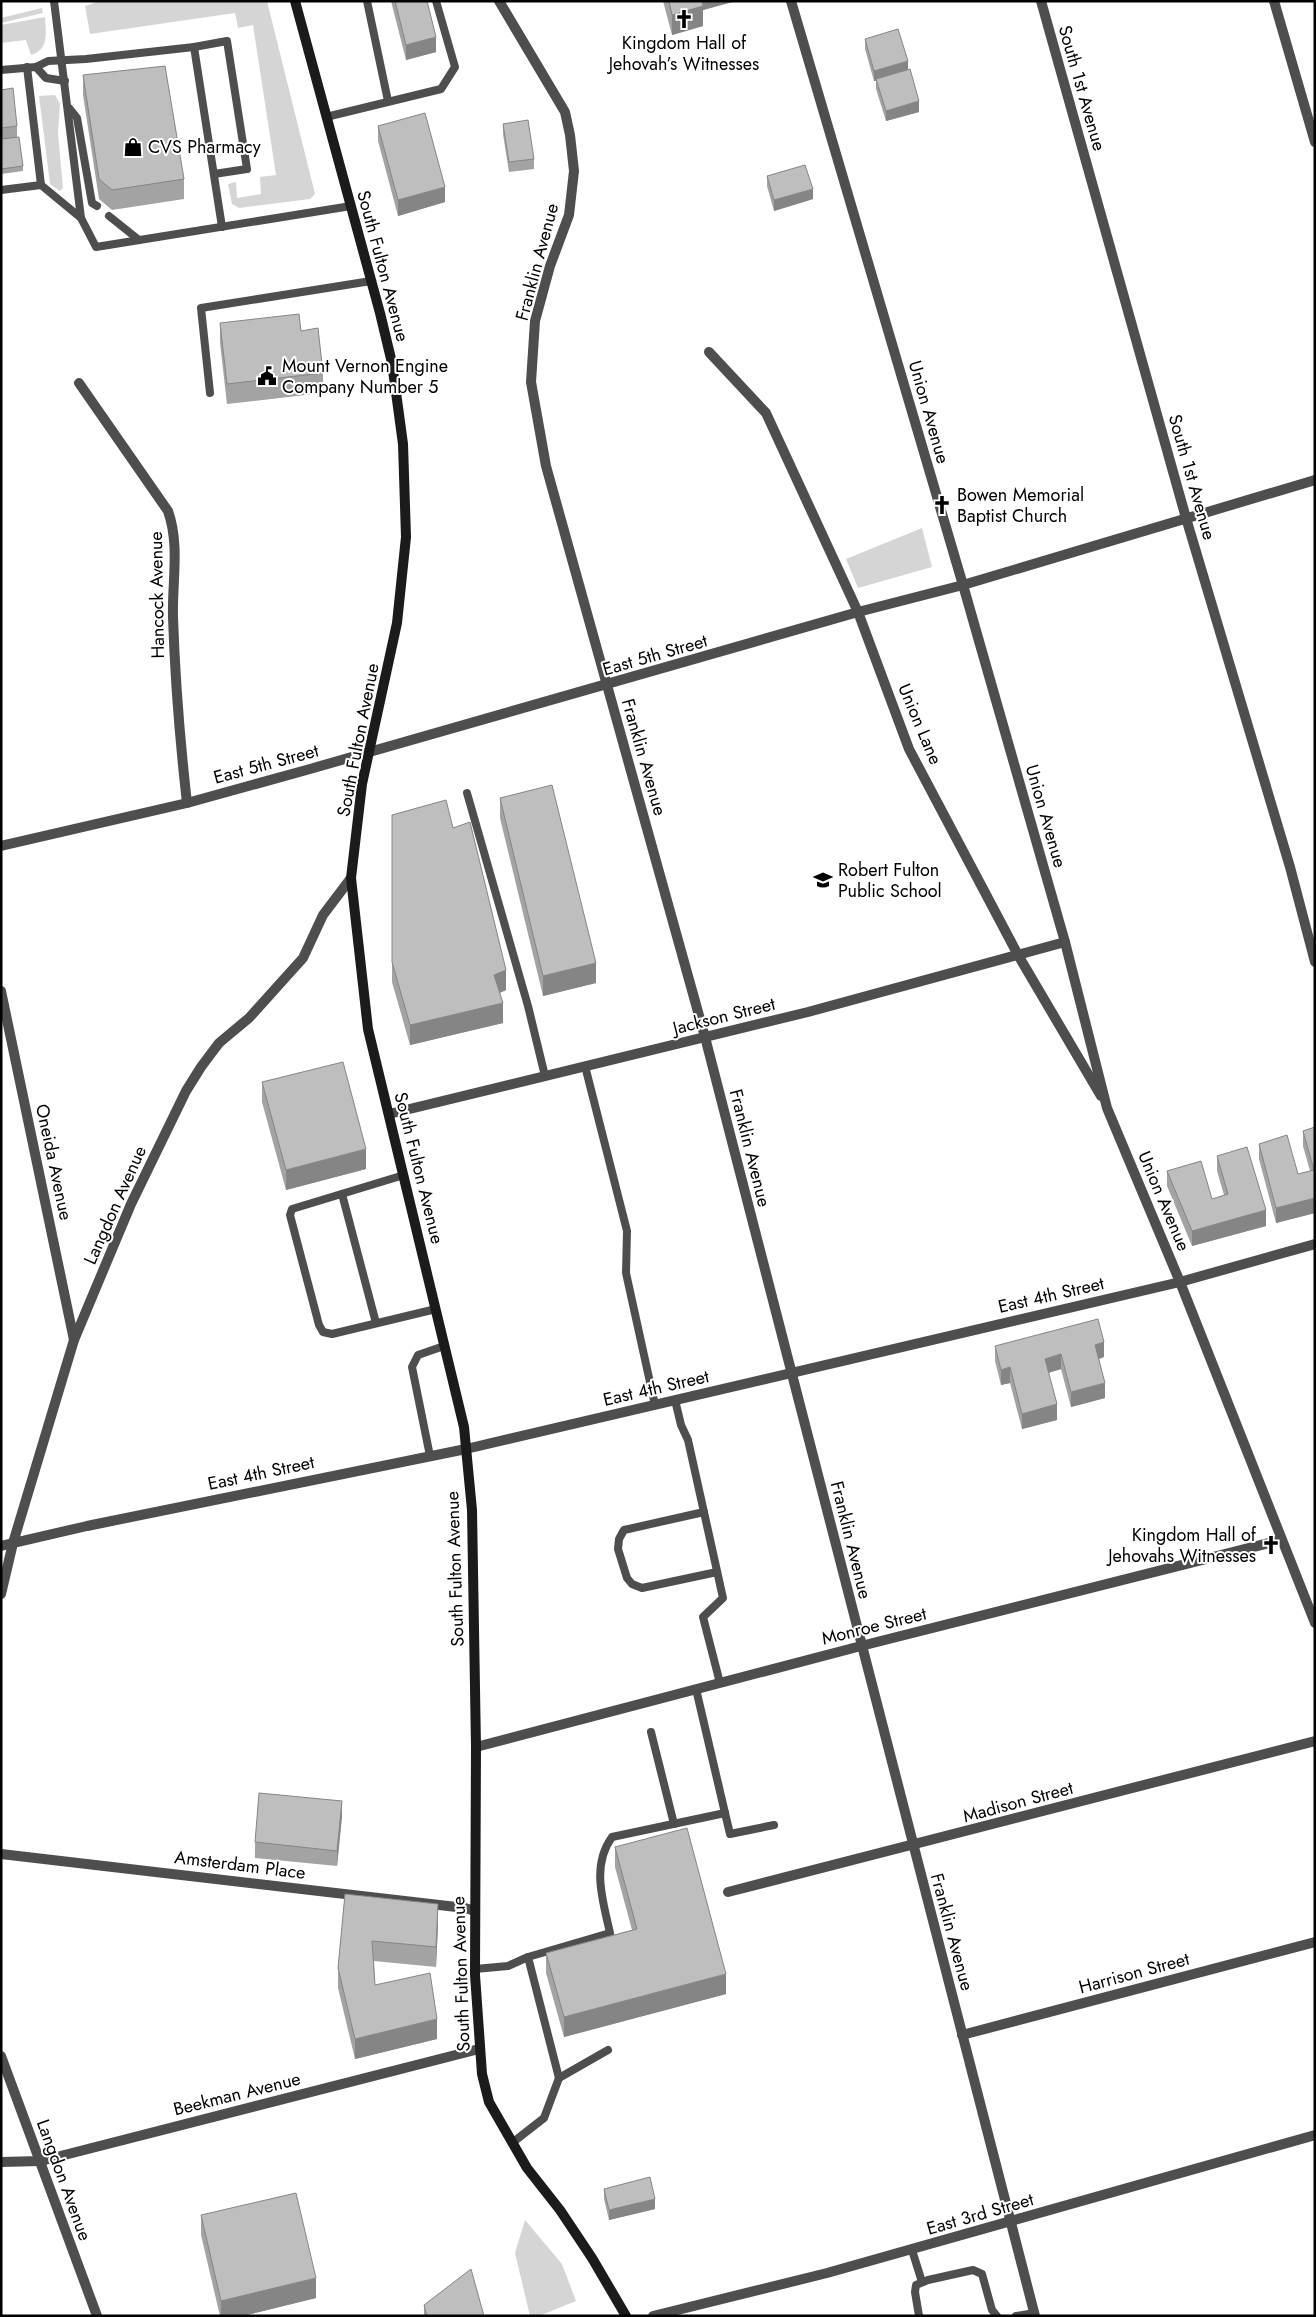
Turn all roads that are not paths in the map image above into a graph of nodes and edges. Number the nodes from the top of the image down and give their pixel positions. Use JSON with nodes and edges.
{"nodes":[{"id":1,"x":54,"y":1,"type":"edge"},
{"id":2,"x":294,"y":1,"type":"edge"},
{"id":3,"x":366,"y":1,"type":"edge"},
{"id":4,"x":436,"y":1,"type":"edge"},
{"id":5,"x":499,"y":1,"type":"edge"},
{"id":6,"x":791,"y":1,"type":"edge"},
{"id":7,"x":1041,"y":1,"type":"edge"},
{"id":8,"x":1274,"y":1,"type":"edge"},
{"id":9,"x":194,"y":47,"type":"junction"},
{"id":10,"x":63,"y":62,"type":"junction"},
{"id":11,"x":27,"y":67,"type":"junction"},
{"id":12,"x":36,"y":67,"type":"junction"},
{"id":13,"x":1,"y":70,"type":"edge"},
{"id":14,"x":65,"y":81,"type":"junction"},
{"id":15,"x":388,"y":101,"type":"junction"},
{"id":16,"x":68,"y":106,"type":"junction"},
{"id":17,"x":326,"y":117,"type":"junction"},
{"id":18,"x":1315,"y":142,"type":"edge"},
{"id":19,"x":214,"y":174,"type":"junction"},
{"id":20,"x":41,"y":185,"type":"junction"},
{"id":21,"x":1,"y":190,"type":"edge"},
{"id":22,"x":97,"y":206,"type":"dead end"},
{"id":23,"x":351,"y":206,"type":"junction"},
{"id":24,"x":109,"y":216,"type":"dead end"},
{"id":25,"x":80,"y":218,"type":"junction"},
{"id":26,"x":222,"y":227,"type":"junction"},
{"id":27,"x":138,"y":240,"type":"junction"},
{"id":28,"x":371,"y":281,"type":"junction"},
{"id":29,"x":709,"y":352,"type":"dead end"},
{"id":30,"x":79,"y":383,"type":"dead end"},
{"id":31,"x":210,"y":393,"type":"dead end"},
{"id":32,"x":1315,"y":480,"type":"edge"},
{"id":33,"x":1186,"y":518,"type":"junction"},
{"id":34,"x":963,"y":585,"type":"junction"},
{"id":35,"x":858,"y":612,"type":"junction"},
{"id":36,"x":607,"y":686,"type":"junction"},
{"id":37,"x":370,"y":752,"type":"junction"},
{"id":38,"x":467,"y":793,"type":"dead end"},
{"id":39,"x":187,"y":803,"type":"junction"},
{"id":40,"x":1,"y":846,"type":"edge"},
{"id":41,"x":351,"y":878,"type":"junction"},
{"id":42,"x":1065,"y":942,"type":"junction"},
{"id":43,"x":1018,"y":955,"type":"junction"},
{"id":44,"x":1315,"y":962,"type":"edge"},
{"id":45,"x":1,"y":991,"type":"edge"},
{"id":46,"x":705,"y":1037,"type":"junction"},
{"id":47,"x":585,"y":1066,"type":"junction"},
{"id":48,"x":545,"y":1076,"type":"junction"},
{"id":49,"x":1108,"y":1108,"type":"junction"},
{"id":50,"x":389,"y":1114,"type":"junction"},
{"id":51,"x":404,"y":1175,"type":"junction"},
{"id":52,"x":342,"y":1194,"type":"junction"},
{"id":53,"x":1315,"y":1244,"type":"edge"},
{"id":54,"x":1180,"y":1282,"type":"junction"},
{"id":55,"x":436,"y":1309,"type":"junction"},
{"id":56,"x":376,"y":1323,"type":"junction"},
{"id":57,"x":74,"y":1340,"type":"junction"},
{"id":58,"x":444,"y":1346,"type":"junction"},
{"id":59,"x":792,"y":1373,"type":"junction"},
{"id":60,"x":675,"y":1400,"type":"junction"},
{"id":61,"x":655,"y":1405,"type":"junction"},
{"id":62,"x":466,"y":1449,"type":"junction"},
{"id":63,"x":430,"y":1456,"type":"junction"},
{"id":64,"x":704,"y":1512,"type":"junction"},
{"id":65,"x":1281,"y":1540,"type":"junction"},
{"id":66,"x":13,"y":1543,"type":"junction"},
{"id":67,"x":1,"y":1546,"type":"edge"},
{"id":68,"x":717,"y":1572,"type":"junction"},
{"id":69,"x":1,"y":1594,"type":"edge"},
{"id":70,"x":1315,"y":1623,"type":"edge"},
{"id":71,"x":861,"y":1646,"type":"junction"},
{"id":72,"x":720,"y":1683,"type":"junction"},
{"id":73,"x":696,"y":1688,"type":"junction"},
{"id":74,"x":651,"y":1732,"type":"dead end"},
{"id":75,"x":1315,"y":1741,"type":"edge"},
{"id":76,"x":476,"y":1747,"type":"junction"},
{"id":77,"x":726,"y":1813,"type":"junction"},
{"id":78,"x":674,"y":1824,"type":"junction"},
{"id":79,"x":774,"y":1824,"type":"dead end"},
{"id":80,"x":913,"y":1846,"type":"junction"},
{"id":81,"x":1,"y":1854,"type":"edge"},
{"id":82,"x":728,"y":1892,"type":"dead end"},
{"id":83,"x":475,"y":1911,"type":"junction"},
{"id":84,"x":1315,"y":1942,"type":"edge"},
{"id":85,"x":528,"y":1957,"type":"junction"},
{"id":86,"x":475,"y":1969,"type":"junction"},
{"id":87,"x":962,"y":2035,"type":"junction"},
{"id":88,"x":479,"y":2049,"type":"junction"},
{"id":89,"x":608,"y":2050,"type":"dead end"},
{"id":90,"x":1,"y":2056,"type":"edge"},
{"id":91,"x":559,"y":2078,"type":"junction"},
{"id":92,"x":1315,"y":2135,"type":"edge"},
{"id":93,"x":512,"y":2143,"type":"junction"},
{"id":94,"x":40,"y":2161,"type":"junction"},
{"id":95,"x":1,"y":2162,"type":"edge"},
{"id":96,"x":1011,"y":2222,"type":"junction"},
{"id":97,"x":912,"y":2250,"type":"junction"},
{"id":98,"x":922,"y":2282,"type":"junction"},
{"id":99,"x":1035,"y":2314,"type":"edge"},
{"id":100,"x":97,"y":2316,"type":"edge"},
{"id":101,"x":626,"y":2316,"type":"edge"},
{"id":102,"x":653,"y":2316,"type":"edge"},
{"id":103,"x":920,"y":2316,"type":"edge"},
{"id":104,"x":996,"y":2316,"type":"edge"},
{"id":105,"x":1016,"y":2316,"type":"edge"}],
"edges":[{"from":1,"to":10,"type":"lane"},
{"from":2,"to":17,"type":"main road","name":"South Fulton Avenue"},
{"from":3,"to":15,"type":"lane"},
{"from":4,"to":15,"type":"lane"},
{"from":5,"to":36,"type":"street","name":"Franklin Avenue"},
{"from":6,"to":34,"type":"street","name":"Union Avenue"},
{"from":7,"to":33,"type":"street","name":"South 1st Avenue"},
{"from":8,"to":18,"type":"street"},
{"from":9,"to":10,"type":"lane"},
{"from":9,"to":19,"type":"lane"},
{"from":9,"to":19,"type":"lane"},
{"from":10,"to":12,"type":"lane"},
{"from":10,"to":14,"type":"lane"},
{"from":11,"to":12,"type":"lane"},
{"from":11,"to":13,"type":"lane"},
{"from":11,"to":20,"type":"lane"},
{"from":12,"to":14,"type":"lane"},
{"from":14,"to":16,"type":"lane"},
{"from":15,"to":17,"type":"lane"},
{"from":16,"to":22,"type":"lane"},
{"from":16,"to":25,"type":"lane"},
{"from":17,"to":23,"type":"main road","name":"South Fulton Avenue"},
{"from":19,"to":26,"type":"lane"},
{"from":20,"to":21,"type":"lane"},
{"from":20,"to":25,"type":"lane"},
{"from":23,"to":26,"type":"lane"},
{"from":23,"to":28,"type":"main road","name":"South Fulton Avenue"},
{"from":24,"to":27,"type":"lane"},
{"from":25,"to":27,"type":"lane"},
{"from":26,"to":27,"type":"lane"},
{"from":28,"to":31,"type":"lane"},
{"from":28,"to":37,"type":"main road","name":"South Fulton Avenue"},
{"from":29,"to":35,"type":"street","name":"Union Lane"},
{"from":30,"to":39,"type":"street","name":"Hancock Avenue"},
{"from":32,"to":33,"type":"street","name":"East 5th Street"},
{"from":33,"to":34,"type":"street","name":"East 5th Street"},
{"from":33,"to":44,"type":"street","name":"South 1st Avenue"},
{"from":34,"to":35,"type":"street","name":"East 5th Street"},
{"from":34,"to":42,"type":"street","name":"Union Avenue"},
{"from":35,"to":36,"type":"street","name":"East 5th Street"},
{"from":35,"to":43,"type":"street","name":"Union Lane"},
{"from":36,"to":37,"type":"street","name":"East 5th Street"},
{"from":36,"to":46,"type":"street","name":"Franklin Avenue"},
{"from":37,"to":39,"type":"street","name":"East 5th Street"},
{"from":37,"to":41,"type":"main road","name":"South Fulton Avenue"},
{"from":38,"to":48,"type":"lane"},
{"from":39,"to":40,"type":"street","name":"East 5th Street"},
{"from":41,"to":50,"type":"main road","name":"South Fulton Avenue"},
{"from":41,"to":57,"type":"street","name":"Langdon Avenue"},
{"from":42,"to":43,"type":"street","name":"Jackson Street"},
{"from":42,"to":49,"type":"street","name":"Union Avenue"},
{"from":43,"to":46,"type":"street","name":"Jackson Street"},
{"from":43,"to":49,"type":"street","name":"Union Lane"},
{"from":45,"to":57,"type":"street","name":"Oneida Avenue"},
{"from":46,"to":47,"type":"street","name":"Jackson Street"},
{"from":46,"to":59,"type":"street","name":"Franklin Avenue"},
{"from":47,"to":48,"type":"street","name":"Jackson Street"},
{"from":47,"to":61,"type":"lane"},
{"from":48,"to":50,"type":"street","name":"Jackson Street"},
{"from":49,"to":54,"type":"street","name":"Union Avenue"},
{"from":50,"to":51,"type":"main road","name":"South Fulton Avenue"},
{"from":51,"to":52,"type":"lane"},
{"from":51,"to":55,"type":"main road","name":"South Fulton Avenue"},
{"from":52,"to":56,"type":"lane"},
{"from":52,"to":56,"type":"lane"},
{"from":53,"to":54,"type":"street","name":"East 4th Street"},
{"from":54,"to":59,"type":"street","name":"East 4th Street"},
{"from":54,"to":65,"type":"street","name":"Union Avenue"},
{"from":55,"to":56,"type":"lane"},
{"from":55,"to":58,"type":"main road","name":"South Fulton Avenue"},
{"from":57,"to":66,"type":"street","name":"Langdon Avenue"},
{"from":58,"to":62,"type":"main road","name":"South Fulton Avenue"},
{"from":58,"to":63,"type":"lane"},
{"from":59,"to":60,"type":"street","name":"East 4th Street"},
{"from":59,"to":71,"type":"street","name":"Franklin Avenue"},
{"from":60,"to":61,"type":"street","name":"East 4th Street"},
{"from":60,"to":64,"type":"lane"},
{"from":61,"to":62,"type":"street","name":"East 4th Street"},
{"from":62,"to":63,"type":"street","name":"East 4th Street"},
{"from":62,"to":76,"type":"main road","name":"South Fulton Avenue"},
{"from":63,"to":66,"type":"street","name":"East 4th Street"},
{"from":64,"to":68,"type":"lane"},
{"from":64,"to":68,"type":"lane"},
{"from":65,"to":70,"type":"street","name":"Union Avenue"},
{"from":65,"to":71,"type":"street","name":"Monroe Street"},
{"from":66,"to":67,"type":"street","name":"East 4th Street"},
{"from":66,"to":69,"type":"street","name":"Langdon Avenue"},
{"from":68,"to":72,"type":"lane"},
{"from":71,"to":72,"type":"street","name":"Monroe Street"},
{"from":71,"to":80,"type":"street","name":"Franklin Avenue"},
{"from":72,"to":73,"type":"street","name":"Monroe Street"},
{"from":73,"to":76,"type":"street","name":"Monroe Street"},
{"from":73,"to":77,"type":"lane"},
{"from":74,"to":78,"type":"lane"},
{"from":75,"to":80,"type":"street","name":"Madison Street"},
{"from":76,"to":83,"type":"main road","name":"South Fulton Avenue"},
{"from":77,"to":78,"type":"lane"},
{"from":77,"to":79,"type":"lane"},
{"from":78,"to":85,"type":"lane"},
{"from":80,"to":82,"type":"street","name":"Madison Street"},
{"from":80,"to":87,"type":"street","name":"Franklin Avenue"},
{"from":81,"to":83,"type":"street","name":"Amsterdam Place"},
{"from":83,"to":86,"type":"main road","name":"South Fulton Avenue"},
{"from":84,"to":87,"type":"street","name":"Harrison Street"},
{"from":85,"to":86,"type":"lane"},
{"from":85,"to":91,"type":"lane"},
{"from":86,"to":88,"type":"main road","name":"South Fulton Avenue"},
{"from":87,"to":96,"type":"street","name":"Franklin Avenue"},
{"from":88,"to":93,"type":"main road","name":"South Fulton Avenue"},
{"from":88,"to":94,"type":"street","name":"Beekman Avenue"},
{"from":89,"to":91,"type":"lane"},
{"from":90,"to":94,"type":"street","name":"Langdon Avenue"},
{"from":91,"to":93,"type":"lane"},
{"from":92,"to":96,"type":"street","name":"East 3rd Street"},
{"from":93,"to":101,"type":"main road","name":"South Fulton Avenue"},
{"from":94,"to":95,"type":"street","name":"Beekman Avenue"},
{"from":94,"to":100,"type":"street","name":"Langdon Avenue"},
{"from":96,"to":97,"type":"street","name":"East 3rd Street"},
{"from":96,"to":99,"type":"street","name":"Franklin Avenue"},
{"from":97,"to":98,"type":"lane"},
{"from":97,"to":102,"type":"street","name":"East 3rd Street"},
{"from":98,"to":103,"type":"lane"},
{"from":98,"to":104,"type":"lane"},
{"from":99,"to":105,"type":"lane"}]}
